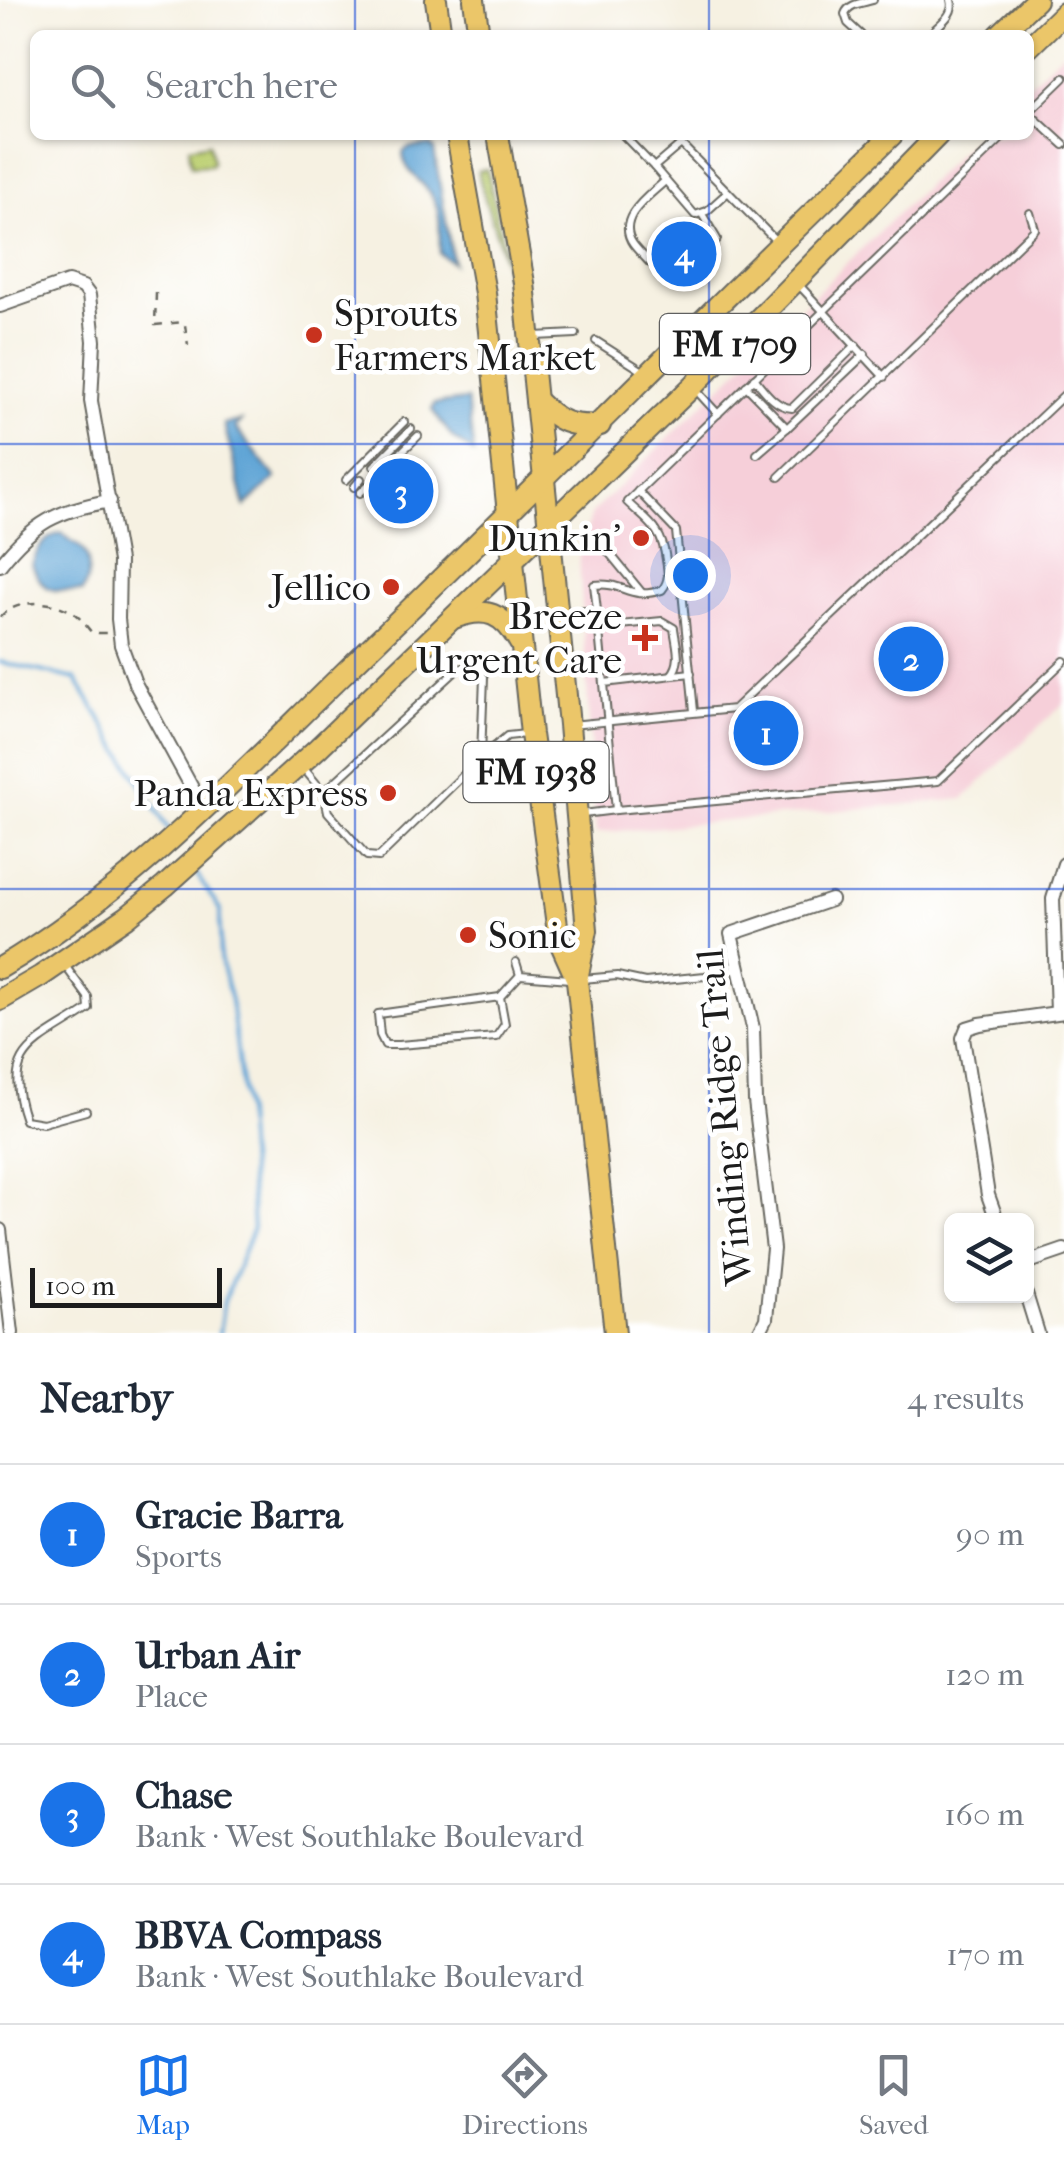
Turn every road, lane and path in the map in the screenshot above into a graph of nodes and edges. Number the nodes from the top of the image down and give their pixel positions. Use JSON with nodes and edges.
{"nodes":[{"id":1,"x":436,"y":0,"type":"edge"},
{"id":2,"x":474,"y":0,"type":"edge"},
{"id":3,"x":873,"y":0,"type":"edge"},
{"id":4,"x":951,"y":0,"type":"edge"},
{"id":5,"x":1036,"y":0,"type":"edge"},
{"id":6,"x":1064,"y":13,"type":"edge"},
{"id":7,"x":440,"y":30,"type":"edge"},
{"id":8,"x":478,"y":30,"type":"edge"},
{"id":9,"x":856,"y":30,"type":"edge"},
{"id":10,"x":933,"y":30,"type":"edge"},
{"id":11,"x":1004,"y":30,"type":"edge"},
{"id":12,"x":1022,"y":30,"type":"edge"},
{"id":13,"x":1034,"y":42,"type":"edge"},
{"id":14,"x":1064,"y":78,"type":"edge"},
{"id":15,"x":1034,"y":108,"type":"edge"},
{"id":16,"x":1034,"y":118,"type":"edge"},
{"id":17,"x":458,"y":140,"type":"edge"},
{"id":18,"x":499,"y":140,"type":"edge"},
{"id":19,"x":629,"y":140,"type":"edge"},
{"id":20,"x":886,"y":140,"type":"edge"},
{"id":21,"x":895,"y":140,"type":"edge"},
{"id":22,"x":933,"y":140,"type":"edge"},
{"id":23,"x":1001,"y":140,"type":"edge"},
{"id":24,"x":1064,"y":145,"type":"edge"},
{"id":25,"x":917,"y":156,"type":"junction"},
{"id":26,"x":654,"y":167,"type":"junction"},
{"id":27,"x":665,"y":181,"type":"junction"},
{"id":28,"x":728,"y":192,"type":"junction"},
{"id":29,"x":1030,"y":213,"type":"dead end"},
{"id":30,"x":702,"y":214,"type":"junction"},
{"id":31,"x":780,"y":246,"type":"junction"},
{"id":32,"x":650,"y":263,"type":"dead end"},
{"id":33,"x":660,"y":273,"type":"dead end"},
{"id":34,"x":796,"y":282,"type":"junction"},
{"id":35,"x":156,"y":293,"type":"dead end"},
{"id":36,"x":0,"y":306,"type":"edge"},
{"id":37,"x":824,"y":311,"type":"junction"},
{"id":38,"x":576,"y":334,"type":"dead end"},
{"id":39,"x":528,"y":336,"type":"junction"},
{"id":40,"x":596,"y":342,"type":"dead end"},
{"id":41,"x":188,"y":345,"type":"dead end"},
{"id":42,"x":856,"y":345,"type":"junction"},
{"id":43,"x":865,"y":354,"type":"junction"},
{"id":44,"x":650,"y":375,"type":"junction"},
{"id":45,"x":884,"y":376,"type":"junction"},
{"id":46,"x":754,"y":378,"type":"junction"},
{"id":47,"x":746,"y":386,"type":"junction"},
{"id":48,"x":692,"y":387,"type":"junction"},
{"id":49,"x":1064,"y":395,"type":"edge"},
{"id":50,"x":536,"y":400,"type":"junction"},
{"id":51,"x":718,"y":414,"type":"junction"},
{"id":52,"x":404,"y":422,"type":"dead end"},
{"id":53,"x":600,"y":425,"type":"junction"},
{"id":54,"x":787,"y":428,"type":"junction"},
{"id":55,"x":414,"y":432,"type":"dead end"},
{"id":56,"x":757,"y":454,"type":"dead end"},
{"id":57,"x":377,"y":470,"type":"dead end"},
{"id":58,"x":780,"y":477,"type":"dead end"},
{"id":59,"x":543,"y":479,"type":"junction"},
{"id":60,"x":346,"y":480,"type":"dead end"},
{"id":61,"x":364,"y":483,"type":"dead end"},
{"id":62,"x":357,"y":490,"type":"dead end"},
{"id":63,"x":638,"y":491,"type":"junction"},
{"id":64,"x":110,"y":501,"type":"junction"},
{"id":65,"x":507,"y":516,"type":"junction"},
{"id":66,"x":548,"y":527,"type":"junction"},
{"id":67,"x":602,"y":544,"type":"dead end"},
{"id":68,"x":512,"y":560,"type":"junction"},
{"id":69,"x":0,"y":565,"type":"edge"},
{"id":70,"x":643,"y":594,"type":"junction"},
{"id":71,"x":597,"y":610,"type":"junction"},
{"id":72,"x":557,"y":614,"type":"junction"},
{"id":73,"x":0,"y":618,"type":"edge"},
{"id":74,"x":452,"y":618,"type":"junction"},
{"id":75,"x":599,"y":627,"type":"junction"},
{"id":76,"x":118,"y":631,"type":"junction"},
{"id":77,"x":522,"y":648,"type":"junction"},
{"id":78,"x":1064,"y":661,"type":"edge"},
{"id":79,"x":691,"y":673,"type":"junction"},
{"id":80,"x":671,"y":676,"type":"junction"},
{"id":81,"x":604,"y":683,"type":"junction"},
{"id":82,"x":694,"y":712,"type":"junction"},
{"id":83,"x":608,"y":720,"type":"junction"},
{"id":84,"x":569,"y":725,"type":"junction"},
{"id":85,"x":532,"y":734,"type":"junction"},
{"id":86,"x":481,"y":758,"type":"junction"},
{"id":87,"x":300,"y":764,"type":"junction"},
{"id":88,"x":324,"y":792,"type":"junction"},
{"id":89,"x":616,"y":810,"type":"junction"},
{"id":90,"x":198,"y":813,"type":"junction"},
{"id":91,"x":578,"y":814,"type":"junction"},
{"id":92,"x":1064,"y":864,"type":"edge"},
{"id":93,"x":831,"y":900,"type":"dead end"},
{"id":94,"x":62,"y":962,"type":"junction"},
{"id":95,"x":516,"y":962,"type":"dead end"},
{"id":96,"x":0,"y":968,"type":"edge"},
{"id":97,"x":738,"y":970,"type":"junction"},
{"id":98,"x":520,"y":974,"type":"junction"},
{"id":99,"x":577,"y":980,"type":"junction"},
{"id":100,"x":500,"y":997,"type":"junction"},
{"id":101,"x":0,"y":1000,"type":"edge"},
{"id":102,"x":1060,"y":1012,"type":"edge"},
{"id":103,"x":86,"y":1111,"type":"dead end"},
{"id":104,"x":995,"y":1213,"type":"edge"},
{"id":105,"x":0,"y":1230,"type":"edge"},
{"id":106,"x":1064,"y":1250,"type":"edge"},
{"id":107,"x":1034,"y":1260,"type":"edge"},
{"id":108,"x":1029,"y":1303,"type":"edge"},
{"id":109,"x":12,"y":1333,"type":"edge"},
{"id":110,"x":614,"y":1333,"type":"edge"},
{"id":111,"x":759,"y":1333,"type":"edge"},
{"id":112,"x":1038,"y":1333,"type":"edge"}],
"edges":[{"from":1,"to":7,"type":"main road"},
{"from":2,"to":8,"type":"main road"},
{"from":3,"to":9,"type":"lane"},
{"from":4,"to":10,"type":"lane"},
{"from":5,"to":11,"type":"main road"},
{"from":5,"to":12,"type":"main road"},
{"from":6,"to":13,"type":"main road"},
{"from":14,"to":15,"type":"lane"},
{"from":16,"to":24,"type":"lane"},
{"from":17,"to":65,"type":"main road","number":"FM 1938"},
{"from":18,"to":39,"type":"main road","number":"FM 1938"},
{"from":19,"to":26,"type":"lane"},
{"from":20,"to":31,"type":"main road","number":"FM 1709"},
{"from":21,"to":25,"type":"main road"},
{"from":22,"to":25,"type":"main road","number":"FM 1709"},
{"from":23,"to":37,"type":"lane"},
{"from":25,"to":34,"type":"main road","number":"FM 1709"},
{"from":26,"to":27,"type":"lane"},
{"from":26,"to":28,"type":"lane"},
{"from":27,"to":30,"type":"lane"},
{"from":27,"to":32,"type":"lane"},
{"from":28,"to":30,"type":"lane"},
{"from":28,"to":31,"type":"lane"},
{"from":29,"to":45,"type":"lane"},
{"from":30,"to":33,"type":"lane"},
{"from":31,"to":44,"type":"main road","number":"FM 1709"},
{"from":34,"to":37,"type":"lane"},
{"from":34,"to":48,"type":"main road","number":"FM 1709"},
{"from":35,"to":41,"type":"path"},
{"from":36,"to":64,"type":"street"},
{"from":37,"to":42,"type":"lane"},
{"from":37,"to":46,"type":"lane"},
{"from":38,"to":39,"type":"lane"},
{"from":39,"to":50,"type":"main road","number":"FM 1938"},
{"from":40,"to":44,"type":"lane"},
{"from":42,"to":43,"type":"lane"},
{"from":42,"to":46,"type":"lane"},
{"from":43,"to":45,"type":"lane"},
{"from":43,"to":54,"type":"lane"},
{"from":44,"to":53,"type":"main road","number":"FM 1709"},
{"from":45,"to":58,"type":"lane"},
{"from":46,"to":47,"type":"lane"},
{"from":47,"to":51,"type":"lane"},
{"from":47,"to":54,"type":"lane"},
{"from":48,"to":51,"type":"lane"},
{"from":48,"to":66,"type":"main road","number":"FM 1709"},
{"from":49,"to":82,"type":"lane"},
{"from":50,"to":53,"type":"main road"},
{"from":50,"to":59,"type":"main road","number":"FM 1938"},
{"from":51,"to":63,"type":"lane"},
{"from":52,"to":60,"type":"lane"},
{"from":53,"to":59,"type":"main road","number":"FM 1709"},
{"from":54,"to":56,"type":"lane"},
{"from":55,"to":57,"type":"lane"},
{"from":59,"to":65,"type":"main road","number":"FM 1709"},
{"from":59,"to":66,"type":"main road","number":"FM 1938"},
{"from":61,"to":62,"type":"lane"},
{"from":63,"to":70,"type":"lane"},
{"from":63,"to":79,"type":"lane"},
{"from":64,"to":69,"type":"street"},
{"from":64,"to":76,"type":"street"},
{"from":65,"to":68,"type":"main road","number":"FM 1938"},
{"from":65,"to":90,"type":"main road","number":"FM 1709"},
{"from":66,"to":68,"type":"main road","number":"FM 1709"},
{"from":66,"to":72,"type":"main road","number":"FM 1938"},
{"from":67,"to":70,"type":"lane"},
{"from":68,"to":74,"type":"main road","number":"FM 1709"},
{"from":68,"to":77,"type":"main road","number":"FM 1938"},
{"from":70,"to":71,"type":"lane"},
{"from":71,"to":72,"type":"lane"},
{"from":71,"to":75,"type":"lane"},
{"from":72,"to":84,"type":"main road","number":"FM 1938"},
{"from":73,"to":76,"type":"path"},
{"from":74,"to":77,"type":"main road"},
{"from":74,"to":87,"type":"main road","number":"FM 1709"},
{"from":75,"to":80,"type":"lane"},
{"from":75,"to":81,"type":"lane"},
{"from":76,"to":90,"type":"street"},
{"from":77,"to":85,"type":"main road","number":"FM 1938"},
{"from":78,"to":89,"type":"lane"},
{"from":79,"to":80,"type":"lane"},
{"from":79,"to":82,"type":"lane"},
{"from":80,"to":81,"type":"lane"},
{"from":81,"to":83,"type":"lane"},
{"from":82,"to":83,"type":"lane"},
{"from":83,"to":84,"type":"lane"},
{"from":83,"to":89,"type":"lane"},
{"from":84,"to":91,"type":"main road","number":"FM 1938"},
{"from":85,"to":86,"type":"lane"},
{"from":85,"to":99,"type":"main road","number":"FM 1938"},
{"from":86,"to":88,"type":"lane"},
{"from":86,"to":88,"type":"lane"},
{"from":87,"to":88,"type":"lane"},
{"from":87,"to":94,"type":"main road","number":"FM 1709"},
{"from":89,"to":91,"type":"lane"},
{"from":90,"to":96,"type":"main road","number":"FM 1709"},
{"from":91,"to":99,"type":"main road","number":"FM 1938"},
{"from":92,"to":102,"type":"street"},
{"from":93,"to":97,"type":"street","name":"Winding Ridge Trail"},
{"from":94,"to":101,"type":"main road","number":"FM 1709"},
{"from":94,"to":103,"type":"lane"},
{"from":95,"to":98,"type":"lane"},
{"from":97,"to":99,"type":"lane"},
{"from":97,"to":111,"type":"street","name":"Winding Ridge Trail"},
{"from":98,"to":99,"type":"lane"},
{"from":98,"to":100,"type":"lane"},
{"from":99,"to":110,"type":"main road","number":"FM 1938"},
{"from":100,"to":100,"type":"lane"},
{"from":102,"to":104,"type":"street"},
{"from":105,"to":109,"type":"street"},
{"from":106,"to":107,"type":"street"},
{"from":108,"to":112,"type":"street"}]}
